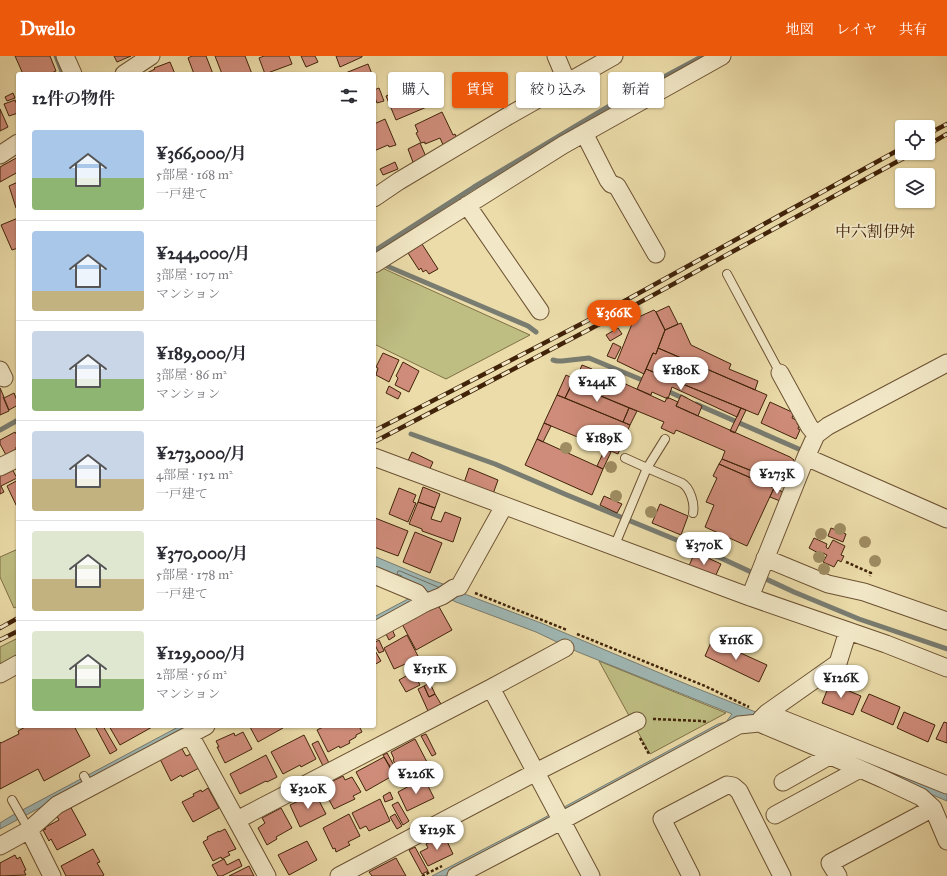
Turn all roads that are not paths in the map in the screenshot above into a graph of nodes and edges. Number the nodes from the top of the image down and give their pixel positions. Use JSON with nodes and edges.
{"nodes":[{"id":1,"x":65,"y":56,"type":"edge"},
{"id":2,"x":151,"y":56,"type":"edge"},
{"id":3,"x":556,"y":56,"type":"edge"},
{"id":4,"x":612,"y":56,"type":"edge"},
{"id":5,"x":722,"y":56,"type":"edge"},
{"id":6,"x":71,"y":72,"type":"edge"},
{"id":7,"x":127,"y":72,"type":"edge"},
{"id":8,"x":563,"y":72,"type":"edge"},
{"id":9,"x":584,"y":72,"type":"edge"},
{"id":10,"x":522,"y":108,"type":"edge"},
{"id":11,"x":584,"y":133,"type":"junction"},
{"id":12,"x":16,"y":144,"type":"edge"},
{"id":13,"x":0,"y":155,"type":"edge"},
{"id":14,"x":376,"y":197,"type":"edge"},
{"id":15,"x":467,"y":205,"type":"junction"},
{"id":16,"x":656,"y":254,"type":"dead end"},
{"id":17,"x":377,"y":262,"type":"edge"},
{"id":18,"x":727,"y":274,"type":"dead end"},
{"id":19,"x":540,"y":311,"type":"dead end"},
{"id":20,"x":947,"y":363,"type":"edge"},
{"id":21,"x":780,"y":372,"type":"joint"},
{"id":22,"x":665,"y":439,"type":"dead end"},
{"id":23,"x":811,"y":442,"type":"junction"},
{"id":24,"x":376,"y":458,"type":"edge"},
{"id":25,"x":625,"y":458,"type":"dead end"},
{"id":26,"x":16,"y":459,"type":"edge"},
{"id":27,"x":0,"y":467,"type":"edge"},
{"id":28,"x":647,"y":468,"type":"junction"},
{"id":29,"x":504,"y":506,"type":"junction"},
{"id":30,"x":692,"y":514,"type":"dead end"},
{"id":31,"x":947,"y":519,"type":"edge"},
{"id":32,"x":614,"y":546,"type":"junction"},
{"id":33,"x":761,"y":569,"type":"junction"},
{"id":34,"x":376,"y":576,"type":"edge"},
{"id":35,"x":750,"y":597,"type":"junction"},
{"id":36,"x":422,"y":599,"type":"junction"},
{"id":37,"x":947,"y":621,"type":"edge"},
{"id":38,"x":376,"y":631,"type":"edge"},
{"id":39,"x":848,"y":632,"type":"junction"},
{"id":40,"x":565,"y":648,"type":"dead end"},
{"id":41,"x":16,"y":665,"type":"edge"},
{"id":42,"x":947,"y":668,"type":"edge"},
{"id":43,"x":0,"y":674,"type":"edge"},
{"id":44,"x":491,"y":688,"type":"junction"},
{"id":45,"x":763,"y":717,"type":"junction"},
{"id":46,"x":634,"y":722,"type":"road end"},
{"id":47,"x":202,"y":728,"type":"edge"},
{"id":48,"x":190,"y":735,"type":"junction"},
{"id":49,"x":831,"y":755,"type":"junction"},
{"id":50,"x":860,"y":769,"type":"junction"},
{"id":51,"x":536,"y":772,"type":"junction"},
{"id":52,"x":783,"y":782,"type":"dead end"},
{"id":53,"x":921,"y":784,"type":"junction"},
{"id":54,"x":947,"y":785,"type":"edge"},
{"id":55,"x":12,"y":800,"type":"dead end"},
{"id":56,"x":933,"y":808,"type":"junction"},
{"id":57,"x":775,"y":815,"type":"dead end"},
{"id":58,"x":559,"y":816,"type":"junction"},
{"id":59,"x":237,"y":820,"type":"junction"},
{"id":60,"x":26,"y":826,"type":"junction"},
{"id":61,"x":947,"y":841,"type":"edge"},
{"id":62,"x":0,"y":846,"type":"edge"},
{"id":63,"x":460,"y":875,"type":"edge"},
{"id":64,"x":52,"y":876,"type":"edge"},
{"id":65,"x":267,"y":876,"type":"edge"},
{"id":66,"x":339,"y":876,"type":"edge"},
{"id":67,"x":591,"y":876,"type":"edge"},
{"id":68,"x":690,"y":876,"type":"edge"},
{"id":69,"x":782,"y":876,"type":"edge"},
{"id":70,"x":838,"y":876,"type":"edge"}],
"edges":[{"from":1,"to":6,"type":"street"},
{"from":2,"to":7,"type":"street"},
{"from":3,"to":8,"type":"street"},
{"from":4,"to":9,"type":"street"},
{"from":5,"to":11,"type":"street"},
{"from":10,"to":14,"type":"street"},
{"from":11,"to":15,"type":"street"},
{"from":11,"to":16,"type":"street"},
{"from":12,"to":13,"type":"street"},
{"from":15,"to":17,"type":"street"},
{"from":15,"to":19,"type":"street"},
{"from":18,"to":21,"type":"lane"},
{"from":20,"to":23,"type":"street"},
{"from":21,"to":23,"type":"street"},
{"from":22,"to":28,"type":"lane"},
{"from":23,"to":31,"type":"street"},
{"from":23,"to":33,"type":"street"},
{"from":24,"to":29,"type":"street"},
{"from":25,"to":28,"type":"lane"},
{"from":26,"to":27,"type":"street"},
{"from":28,"to":30,"type":"lane"},
{"from":28,"to":32,"type":"lane"},
{"from":29,"to":32,"type":"street"},
{"from":29,"to":36,"type":"street"},
{"from":32,"to":35,"type":"street"},
{"from":33,"to":35,"type":"street"},
{"from":33,"to":37,"type":"street"},
{"from":34,"to":36,"type":"street"},
{"from":35,"to":39,"type":"street"},
{"from":36,"to":38,"type":"street"},
{"from":39,"to":42,"type":"street"},
{"from":39,"to":45,"type":"street"},
{"from":40,"to":44,"type":"street"},
{"from":41,"to":43,"type":"street"},
{"from":44,"to":51,"type":"street"},
{"from":44,"to":59,"type":"street"},
{"from":45,"to":49,"type":"street"},
{"from":45,"to":53,"type":"street"},
{"from":45,"to":58,"type":"street"},
{"from":46,"to":51,"type":"street"},
{"from":47,"to":48,"type":"street"},
{"from":48,"to":59,"type":"street"},
{"from":48,"to":60,"type":"street"},
{"from":49,"to":50,"type":"street"},
{"from":49,"to":52,"type":"street"},
{"from":50,"to":53,"type":"street"},
{"from":50,"to":57,"type":"street"},
{"from":51,"to":58,"type":"street"},
{"from":51,"to":66,"type":"street"},
{"from":53,"to":54,"type":"street"},
{"from":53,"to":56,"type":"street"},
{"from":55,"to":60,"type":"lane"},
{"from":56,"to":61,"type":"street"},
{"from":56,"to":70,"type":"street"},
{"from":58,"to":63,"type":"street"},
{"from":58,"to":67,"type":"street"},
{"from":59,"to":65,"type":"street"},
{"from":60,"to":62,"type":"street"},
{"from":60,"to":64,"type":"street"},
{"from":68,"to":69,"type":"street"}]}
